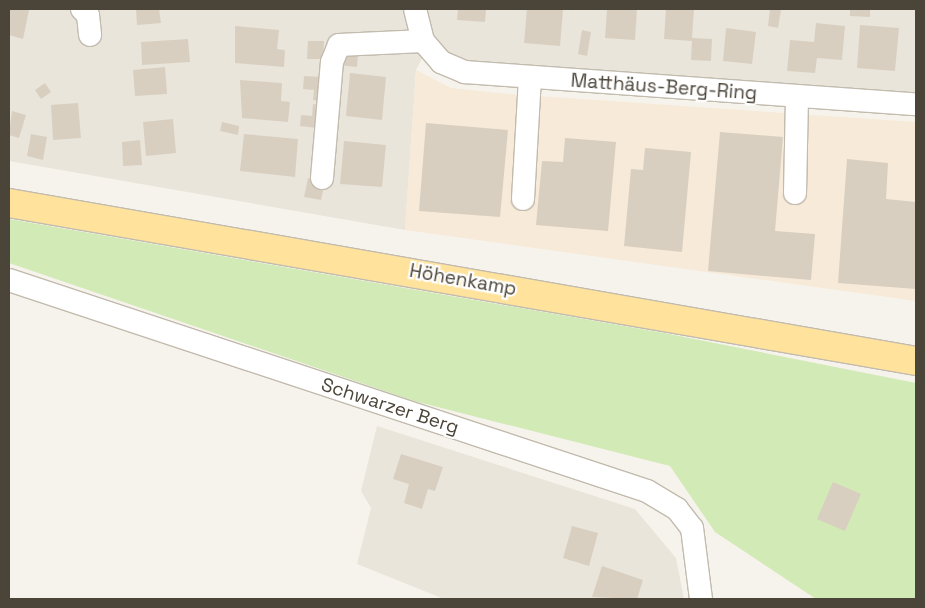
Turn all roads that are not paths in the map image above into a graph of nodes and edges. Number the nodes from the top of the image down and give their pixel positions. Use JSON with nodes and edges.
{"nodes":[{"id":1,"x":82,"y":9,"type":"edge"},
{"id":2,"x":415,"y":9,"type":"edge"},
{"id":3,"x":90,"y":35,"type":"dead end"},
{"id":4,"x":423,"y":41,"type":"junction"},
{"id":5,"x":530,"y":78,"type":"junction"},
{"id":6,"x":797,"y":96,"type":"junction"},
{"id":7,"x":916,"y":104,"type":"edge"},
{"id":8,"x":322,"y":178,"type":"dead end"},
{"id":9,"x":795,"y":192,"type":"dead end"},
{"id":10,"x":523,"y":199,"type":"dead end"},
{"id":11,"x":9,"y":203,"type":"edge"},
{"id":12,"x":9,"y":280,"type":"edge"},
{"id":13,"x":916,"y":361,"type":"edge"},
{"id":14,"x":702,"y":599,"type":"edge"}],
"edges":[{"from":1,"to":3,"type":"street"},
{"from":2,"to":4,"type":"street","name":"Matthäus-Berg-Ring"},
{"from":4,"to":5,"type":"street","name":"Matthäus-Berg-Ring"},
{"from":4,"to":8,"type":"street"},
{"from":5,"to":6,"type":"street","name":"Matthäus-Berg-Ring"},
{"from":5,"to":10,"type":"street"},
{"from":6,"to":7,"type":"street","name":"Matthäus-Berg-Ring"},
{"from":6,"to":9,"type":"street"},
{"from":11,"to":13,"type":"main road","name":"Höhenkamp"},
{"from":12,"to":14,"type":"street","name":"Schwarzer Berg"}]}
